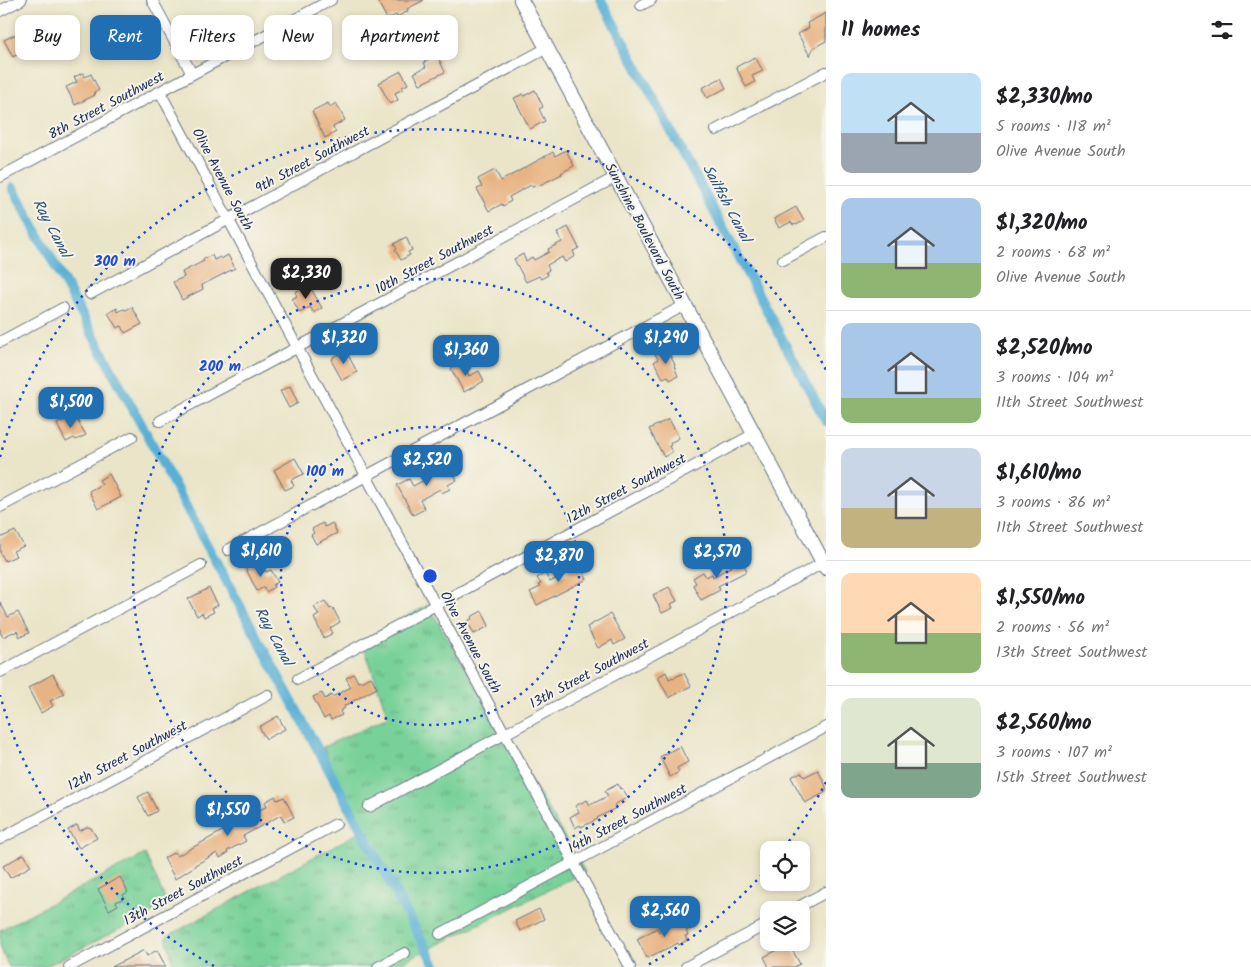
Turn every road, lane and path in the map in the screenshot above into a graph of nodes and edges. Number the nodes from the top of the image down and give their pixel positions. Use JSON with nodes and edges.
{"nodes":[{"id":1,"x":21,"y":0,"type":"edge"},
{"id":2,"x":152,"y":0,"type":"edge"},
{"id":3,"x":331,"y":0,"type":"edge"},
{"id":4,"x":522,"y":0,"type":"edge"},
{"id":5,"x":0,"y":12,"type":"edge"},
{"id":6,"x":547,"y":48,"type":"junction"},
{"id":7,"x":826,"y":72,"type":"edge"},
{"id":8,"x":192,"y":74,"type":"junction"},
{"id":9,"x":160,"y":92,"type":"junction"},
{"id":10,"x":716,"y":130,"type":"dead end"},
{"id":11,"x":0,"y":177,"type":"edge"},
{"id":12,"x":616,"y":177,"type":"junction"},
{"id":13,"x":229,"y":219,"type":"junction"},
{"id":14,"x":826,"y":237,"type":"edge"},
{"id":15,"x":783,"y":260,"type":"dead end"},
{"id":16,"x":90,"y":294,"type":"dead end"},
{"id":17,"x":685,"y":305,"type":"junction"},
{"id":18,"x":63,"y":308,"type":"dead end"},
{"id":19,"x":0,"y":342,"type":"edge"},
{"id":20,"x":298,"y":348,"type":"junction"},
{"id":21,"x":160,"y":421,"type":"dead end"},
{"id":22,"x":754,"y":434,"type":"junction"},
{"id":23,"x":132,"y":437,"type":"dead end"},
{"id":24,"x":367,"y":476,"type":"junction"},
{"id":25,"x":0,"y":507,"type":"edge"},
{"id":26,"x":228,"y":550,"type":"dead end"},
{"id":27,"x":201,"y":565,"type":"dead end"},
{"id":28,"x":825,"y":565,"type":"edge"},
{"id":29,"x":436,"y":605,"type":"junction"},
{"id":30,"x":0,"y":672,"type":"edge"},
{"id":31,"x":298,"y":679,"type":"dead end"},
{"id":32,"x":268,"y":695,"type":"dead end"},
{"id":33,"x":826,"y":727,"type":"edge"},
{"id":34,"x":505,"y":733,"type":"junction"},
{"id":35,"x":369,"y":807,"type":"dead end"},
{"id":36,"x":336,"y":824,"type":"dead end"},
{"id":37,"x":0,"y":839,"type":"edge"},
{"id":38,"x":574,"y":862,"type":"junction"},
{"id":39,"x":826,"y":892,"type":"edge"},
{"id":40,"x":810,"y":901,"type":"edge"},
{"id":41,"x":760,"y":928,"type":"edge"},
{"id":42,"x":440,"y":934,"type":"dead end"},
{"id":43,"x":405,"y":953,"type":"dead end"},
{"id":44,"x":69,"y":967,"type":"edge"},
{"id":45,"x":378,"y":967,"type":"edge"},
{"id":46,"x":630,"y":967,"type":"edge"},
{"id":47,"x":686,"y":967,"type":"edge"}],
"edges":[{"from":1,"to":5,"type":"street"},
{"from":2,"to":8,"type":"street"},
{"from":3,"to":8,"type":"street","name":"8th Street Southwest"},
{"from":4,"to":6,"type":"street","name":"Sunshine Boulevard South"},
{"from":6,"to":12,"type":"street","name":"Sunshine Boulevard South"},
{"from":6,"to":13,"type":"street","name":"9th Street Southwest"},
{"from":7,"to":10,"type":"street"},
{"from":8,"to":9,"type":"street","name":"8th Street Southwest"},
{"from":9,"to":11,"type":"street","name":"8th Street Southwest"},
{"from":9,"to":13,"type":"street","name":"Olive Avenue South"},
{"from":12,"to":17,"type":"street","name":"Sunshine Boulevard South"},
{"from":12,"to":20,"type":"street","name":"10th Street Southwest"},
{"from":13,"to":16,"type":"street","name":"9th Street Southwest"},
{"from":13,"to":20,"type":"street","name":"Olive Avenue South"},
{"from":14,"to":15,"type":"street"},
{"from":17,"to":22,"type":"street","name":"Sunshine Boulevard South"},
{"from":17,"to":24,"type":"street"},
{"from":18,"to":19,"type":"street"},
{"from":20,"to":21,"type":"street","name":"10th Street Southwest"},
{"from":20,"to":24,"type":"street","name":"Olive Avenue South"},
{"from":22,"to":28,"type":"street","name":"Sunshine Boulevard South"},
{"from":22,"to":29,"type":"street","name":"12th Street Southwest"},
{"from":23,"to":25,"type":"street"},
{"from":24,"to":26,"type":"street"},
{"from":24,"to":29,"type":"street","name":"Olive Avenue South"},
{"from":27,"to":30,"type":"street"},
{"from":28,"to":34,"type":"street","name":"13th Street Southwest"},
{"from":29,"to":31,"type":"street","name":"12th Street Southwest"},
{"from":29,"to":34,"type":"street","name":"Olive Avenue South"},
{"from":32,"to":37,"type":"street","name":"12th Street Southwest"},
{"from":33,"to":38,"type":"street","name":"14th Street Southwest"},
{"from":34,"to":35,"type":"street","name":"13th Street Southwest"},
{"from":34,"to":38,"type":"street","name":"Olive Avenue South"},
{"from":36,"to":44,"type":"street","name":"13th Street Southwest"},
{"from":38,"to":42,"type":"street","name":"14th Street Southwest"},
{"from":38,"to":46,"type":"street","name":"Olive Avenue South"},
{"from":39,"to":40,"type":"street"},
{"from":41,"to":47,"type":"street"},
{"from":43,"to":45,"type":"street"}]}
